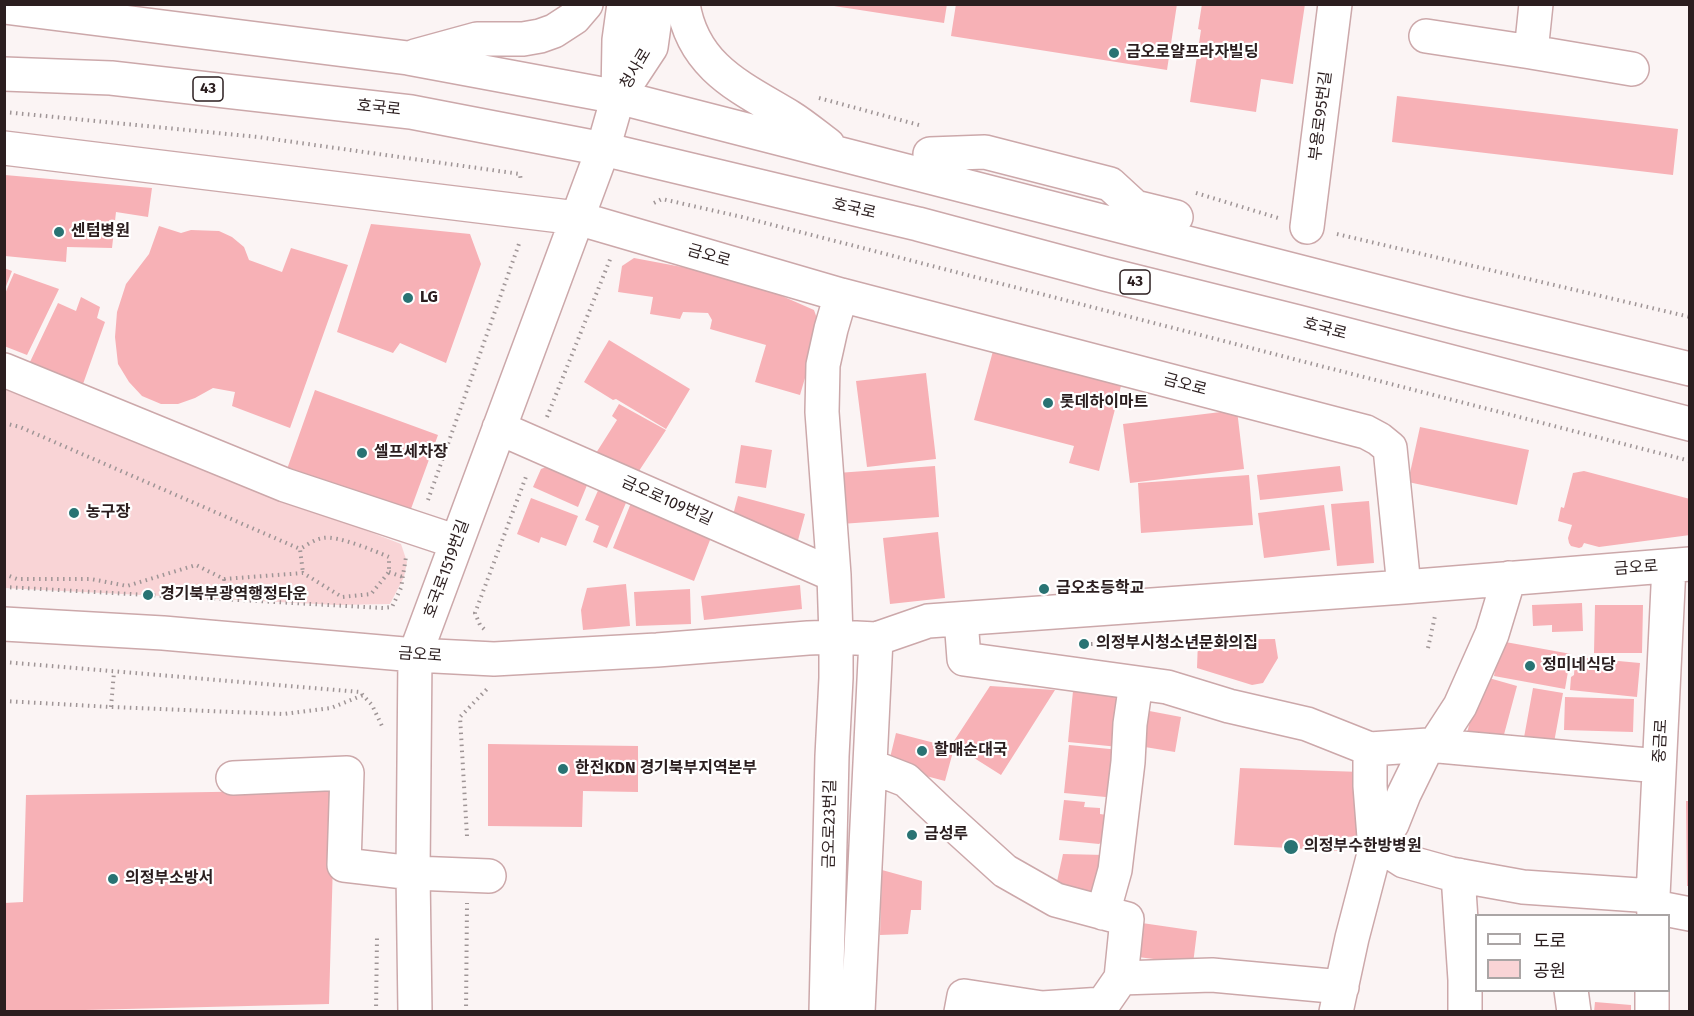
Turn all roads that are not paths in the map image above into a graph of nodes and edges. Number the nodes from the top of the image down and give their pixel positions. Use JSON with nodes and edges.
{"nodes":[{"id":1,"x":586,"y":4,"type":"edge"},
{"id":2,"x":624,"y":4,"type":"edge"},
{"id":3,"x":657,"y":4,"type":"edge"},
{"id":4,"x":683,"y":4,"type":"edge"},
{"id":5,"x":1335,"y":4,"type":"edge"},
{"id":6,"x":1536,"y":4,"type":"edge"},
{"id":7,"x":4,"y":7,"type":"edge"},
{"id":8,"x":1426,"y":36,"type":"dead end"},
{"id":9,"x":1531,"y":52,"type":"junction"},
{"id":10,"x":408,"y":58,"type":"junction"},
{"id":11,"x":1632,"y":69,"type":"dead end"},
{"id":12,"x":4,"y":74,"type":"edge"},
{"id":13,"x":618,"y":97,"type":"junction"},
{"id":14,"x":802,"y":108,"type":"junction"},
{"id":15,"x":4,"y":148,"type":"edge"},
{"id":16,"x":603,"y":149,"type":"junction"},
{"id":17,"x":841,"y":155,"type":"junction"},
{"id":18,"x":577,"y":218,"type":"junction"},
{"id":19,"x":1307,"y":227,"type":"road end"},
{"id":20,"x":1252,"y":259,"type":"junction"},
{"id":21,"x":841,"y":295,"type":"junction"},
{"id":22,"x":4,"y":369,"type":"edge"},
{"id":23,"x":1689,"y":369,"type":"edge"},
{"id":24,"x":1682,"y":423,"type":"edge"},
{"id":25,"x":499,"y":428,"type":"junction"},
{"id":26,"x":457,"y":542,"type":"junction"},
{"id":27,"x":1679,"y":565,"type":"edge"},
{"id":28,"x":834,"y":575,"type":"junction"},
{"id":29,"x":1509,"y":578,"type":"junction"},
{"id":30,"x":1404,"y":587,"type":"junction"},
{"id":31,"x":961,"y":619,"type":"junction"},
{"id":32,"x":4,"y":624,"type":"edge"},
{"id":33,"x":836,"y":637,"type":"junction"},
{"id":34,"x":876,"y":639,"type":"junction"},
{"id":35,"x":415,"y":655,"type":"junction"},
{"id":36,"x":1136,"y":683,"type":"junction"},
{"id":37,"x":1431,"y":745,"type":"junction"},
{"id":38,"x":1370,"y":749,"type":"junction"},
{"id":39,"x":1659,"y":764,"type":"junction"},
{"id":40,"x":870,"y":766,"type":"junction"},
{"id":41,"x":233,"y":778,"type":"dead end"},
{"id":42,"x":1377,"y":848,"type":"junction"},
{"id":43,"x":413,"y":873,"type":"junction"},
{"id":44,"x":1458,"y":874,"type":"junction"},
{"id":45,"x":478,"y":887,"type":"road end"},
{"id":46,"x":1575,"y":903,"type":"edge"},
{"id":47,"x":1654,"y":906,"type":"edge"},
{"id":48,"x":1102,"y":913,"type":"junction"},
{"id":49,"x":1689,"y":914,"type":"edge"},
{"id":50,"x":1121,"y":978,"type":"junction"},
{"id":51,"x":1571,"y":992,"type":"edge"},
{"id":52,"x":1652,"y":992,"type":"edge"},
{"id":53,"x":1339,"y":999,"type":"edge"},
{"id":54,"x":415,"y":1011,"type":"edge"},
{"id":55,"x":826,"y":1011,"type":"edge"},
{"id":56,"x":858,"y":1011,"type":"edge"},
{"id":57,"x":961,"y":1011,"type":"edge"},
{"id":58,"x":1465,"y":1011,"type":"edge"},
{"id":59,"x":1574,"y":1011,"type":"edge"},
{"id":60,"x":1652,"y":1011,"type":"edge"}],
"edges":[{"from":1,"to":10,"type":"street"},
{"from":2,"to":13,"type":"street","name":"청사로"},
{"from":3,"to":13,"type":"street","name":"청사로"},
{"from":4,"to":14,"type":"street"},
{"from":5,"to":19,"type":"street","name":"부용로95번길"},
{"from":6,"to":9,"type":"street"},
{"from":7,"to":10,"type":"street"},
{"from":8,"to":9,"type":"street"},
{"from":9,"to":11,"type":"street"},
{"from":10,"to":13,"type":"street"},
{"from":12,"to":16,"type":"street","name":"호국로","number":"43"},
{"from":13,"to":16,"type":"street","name":"청사로"},
{"from":13,"to":17,"type":"street"},
{"from":14,"to":17,"type":"street"},
{"from":14,"to":20,"type":"street"},
{"from":15,"to":18,"type":"street","name":"금오로"},
{"from":16,"to":18,"type":"street","name":"호국로1519번길"},
{"from":16,"to":24,"type":"street","name":"호국로","number":"43"},
{"from":17,"to":20,"type":"street"},
{"from":18,"to":21,"type":"street","name":"금오로"},
{"from":18,"to":25,"type":"street","name":"호국로1519번길"},
{"from":20,"to":23,"type":"street"},
{"from":21,"to":28,"type":"street"},
{"from":21,"to":30,"type":"street","name":"금오로"},
{"from":22,"to":26,"type":"street"},
{"from":25,"to":26,"type":"street","name":"호국로1519번길"},
{"from":25,"to":28,"type":"street","name":"금오로109번길"},
{"from":26,"to":35,"type":"street","name":"호국로1519번길"},
{"from":27,"to":29,"type":"street","name":"금오로"},
{"from":27,"to":39,"type":"street","name":"중금로"},
{"from":28,"to":33,"type":"street"},
{"from":29,"to":30,"type":"street","name":"금오로"},
{"from":29,"to":37,"type":"street"},
{"from":30,"to":31,"type":"street","name":"금오로"},
{"from":31,"to":34,"type":"street","name":"금오로"},
{"from":31,"to":36,"type":"street"},
{"from":32,"to":35,"type":"street","name":"금오로"},
{"from":33,"to":34,"type":"street","name":"금오로"},
{"from":33,"to":35,"type":"street","name":"금오로"},
{"from":33,"to":55,"type":"street","name":"금오로23번길"},
{"from":34,"to":40,"type":"street"},
{"from":35,"to":43,"type":"street","name":"호국로1519번길"},
{"from":36,"to":38,"type":"street"},
{"from":36,"to":48,"type":"street"},
{"from":37,"to":38,"type":"street"},
{"from":37,"to":39,"type":"street"},
{"from":37,"to":42,"type":"street"},
{"from":38,"to":42,"type":"street"},
{"from":39,"to":47,"type":"street","name":"중금로"},
{"from":40,"to":48,"type":"street"},
{"from":40,"to":56,"type":"street"},
{"from":41,"to":43,"type":"street"},
{"from":42,"to":44,"type":"street"},
{"from":42,"to":53,"type":"street"},
{"from":43,"to":45,"type":"street"},
{"from":43,"to":54,"type":"street","name":"호국로1519번길"},
{"from":44,"to":46,"type":"street"},
{"from":44,"to":58,"type":"street"},
{"from":46,"to":47,"type":"street"},
{"from":47,"to":49,"type":"street"},
{"from":48,"to":50,"type":"street"},
{"from":50,"to":53,"type":"street"},
{"from":50,"to":57,"type":"street"},
{"from":51,"to":59,"type":"street"},
{"from":52,"to":60,"type":"street"}]}
